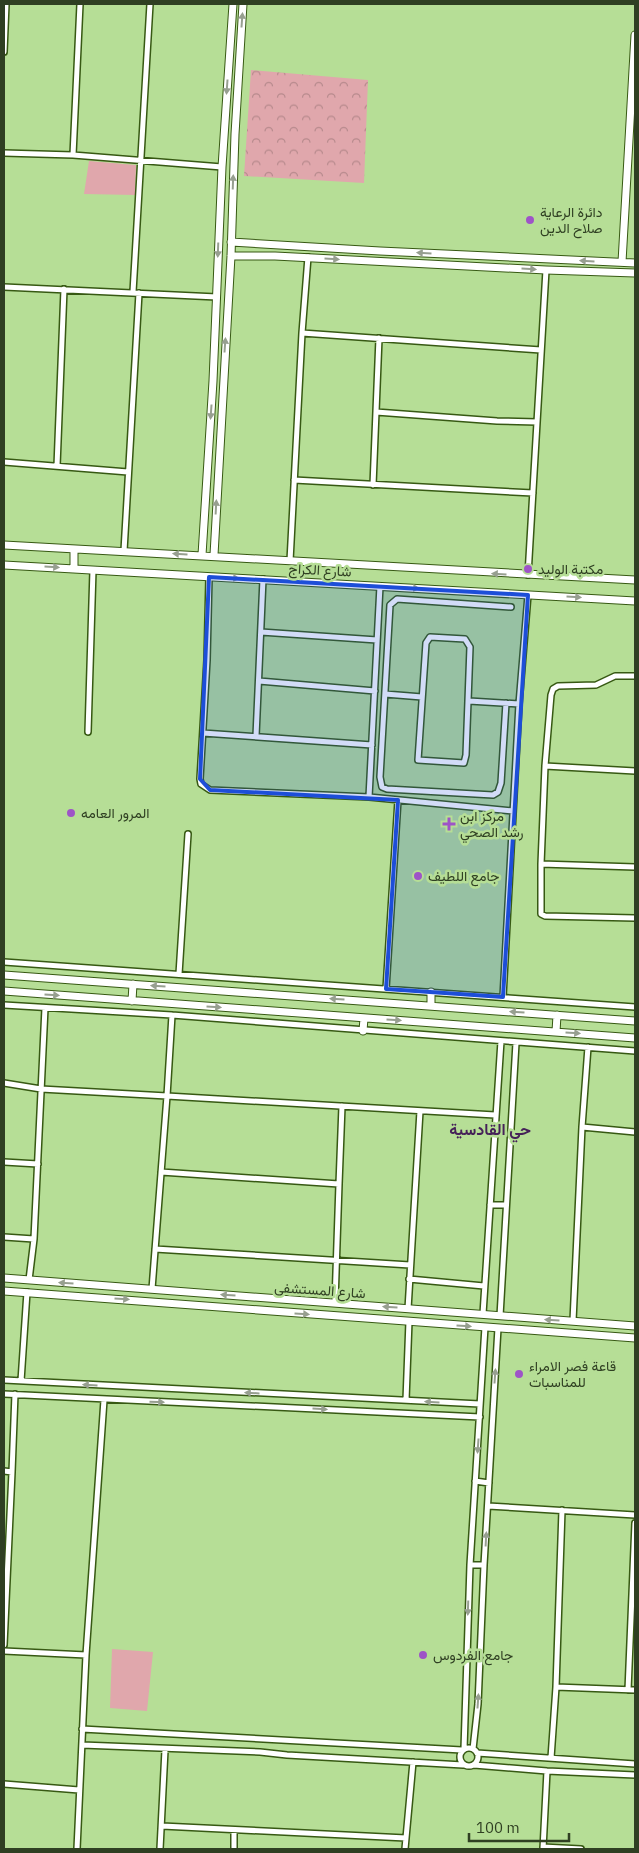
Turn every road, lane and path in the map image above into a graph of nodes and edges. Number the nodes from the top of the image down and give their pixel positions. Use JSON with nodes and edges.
{"nodes":[{"id":1,"x":6,"y":4,"type":"edge"},
{"id":2,"x":80,"y":4,"type":"edge"},
{"id":3,"x":150,"y":4,"type":"edge"},
{"id":4,"x":233,"y":4,"type":"edge"},
{"id":5,"x":243,"y":4,"type":"edge"},
{"id":6,"x":635,"y":35,"type":"edge"},
{"id":7,"x":4,"y":52,"type":"edge"},
{"id":8,"x":224,"y":132,"type":"junction"},
{"id":9,"x":235,"y":134,"type":"junction"},
{"id":10,"x":4,"y":153,"type":"edge"},
{"id":11,"x":73,"y":155,"type":"junction"},
{"id":12,"x":142,"y":161,"type":"junction"},
{"id":13,"x":222,"y":167,"type":"junction"},
{"id":14,"x":231,"y":242,"type":"junction"},
{"id":15,"x":276,"y":245,"type":"junction"},
{"id":16,"x":231,"y":256,"type":"junction"},
{"id":17,"x":275,"y":256,"type":"junction"},
{"id":18,"x":490,"y":256,"type":"junction"},
{"id":19,"x":308,"y":257,"type":"junction"},
{"id":20,"x":508,"y":257,"type":"junction"},
{"id":21,"x":622,"y":262,"type":"junction"},
{"id":22,"x":635,"y":263,"type":"edge"},
{"id":23,"x":489,"y":267,"type":"junction"},
{"id":24,"x":506,"y":268,"type":"junction"},
{"id":25,"x":546,"y":270,"type":"junction"},
{"id":26,"x":635,"y":273,"type":"edge"},
{"id":27,"x":4,"y":287,"type":"edge"},
{"id":28,"x":64,"y":289,"type":"junction"},
{"id":29,"x":133,"y":292,"type":"junction"},
{"id":30,"x":139,"y":293,"type":"junction"},
{"id":31,"x":216,"y":298,"type":"junction"},
{"id":32,"x":302,"y":333,"type":"junction"},
{"id":33,"x":380,"y":338,"type":"junction"},
{"id":34,"x":541,"y":350,"type":"junction"},
{"id":35,"x":213,"y":381,"type":"junction"},
{"id":36,"x":223,"y":381,"type":"junction"},
{"id":37,"x":376,"y":412,"type":"junction"},
{"id":38,"x":537,"y":422,"type":"junction"},
{"id":39,"x":4,"y":462,"type":"edge"},
{"id":40,"x":57,"y":466,"type":"junction"},
{"id":41,"x":128,"y":472,"type":"junction"},
{"id":42,"x":294,"y":480,"type":"junction"},
{"id":43,"x":373,"y":485,"type":"junction"},
{"id":44,"x":533,"y":493,"type":"junction"},
{"id":45,"x":4,"y":545,"type":"edge"},
{"id":46,"x":74,"y":549,"type":"junction"},
{"id":47,"x":124,"y":551,"type":"junction"},
{"id":48,"x":202,"y":555,"type":"junction"},
{"id":49,"x":214,"y":556,"type":"junction"},
{"id":50,"x":290,"y":561,"type":"junction"},
{"id":51,"x":4,"y":565,"type":"edge"},
{"id":52,"x":74,"y":569,"type":"junction"},
{"id":53,"x":93,"y":570,"type":"junction"},
{"id":54,"x":528,"y":575,"type":"junction"},
{"id":55,"x":209,"y":577,"type":"junction"},
{"id":56,"x":263,"y":579,"type":"junction"},
{"id":57,"x":635,"y":580,"type":"edge"},
{"id":58,"x":380,"y":586,"type":"junction"},
{"id":59,"x":528,"y":595,"type":"junction"},
{"id":60,"x":635,"y":600,"type":"edge"},
{"id":61,"x":511,"y":607,"type":"dead end"},
{"id":62,"x":261,"y":632,"type":"junction"},
{"id":63,"x":377,"y":640,"type":"junction"},
{"id":64,"x":635,"y":676,"type":"edge"},
{"id":65,"x":259,"y":681,"type":"junction"},
{"id":66,"x":375,"y":691,"type":"junction"},
{"id":67,"x":385,"y":694,"type":"junction"},
{"id":68,"x":422,"y":697,"type":"junction"},
{"id":69,"x":469,"y":701,"type":"junction"},
{"id":70,"x":506,"y":703,"type":"junction"},
{"id":71,"x":519,"y":704,"type":"junction"},
{"id":72,"x":88,"y":732,"type":"dead end"},
{"id":73,"x":203,"y":733,"type":"junction"},
{"id":74,"x":256,"y":736,"type":"junction"},
{"id":75,"x":372,"y":745,"type":"junction"},
{"id":76,"x":545,"y":766,"type":"junction"},
{"id":77,"x":635,"y":771,"type":"edge"},
{"id":78,"x":369,"y":797,"type":"junction"},
{"id":79,"x":398,"y":800,"type":"junction"},
{"id":80,"x":513,"y":811,"type":"junction"},
{"id":81,"x":188,"y":834,"type":"dead end"},
{"id":82,"x":541,"y":864,"type":"junction"},
{"id":83,"x":635,"y":867,"type":"edge"},
{"id":84,"x":635,"y":918,"type":"edge"},
{"id":85,"x":4,"y":962,"type":"edge"},
{"id":86,"x":178,"y":974,"type":"junction"},
{"id":87,"x":4,"y":975,"type":"edge"},
{"id":88,"x":133,"y":984,"type":"junction"},
{"id":89,"x":386,"y":989,"type":"junction"},
{"id":90,"x":4,"y":992,"type":"edge"},
{"id":91,"x":431,"y":992,"type":"junction"},
{"id":92,"x":502,"y":997,"type":"junction"},
{"id":93,"x":132,"y":1001,"type":"junction"},
{"id":94,"x":4,"y":1005,"type":"edge"},
{"id":95,"x":431,"y":1006,"type":"junction"},
{"id":96,"x":635,"y":1007,"type":"edge"},
{"id":97,"x":45,"y":1008,"type":"junction"},
{"id":98,"x":172,"y":1015,"type":"junction"},
{"id":99,"x":557,"y":1015,"type":"junction"},
{"id":100,"x":364,"y":1018,"type":"junction"},
{"id":101,"x":635,"y":1020,"type":"edge"},
{"id":102,"x":363,"y":1030,"type":"junction"},
{"id":103,"x":556,"y":1032,"type":"junction"},
{"id":104,"x":635,"y":1038,"type":"edge"},
{"id":105,"x":501,"y":1041,"type":"junction"},
{"id":106,"x":516,"y":1042,"type":"junction"},
{"id":107,"x":588,"y":1047,"type":"junction"},
{"id":108,"x":635,"y":1051,"type":"edge"},
{"id":109,"x":4,"y":1083,"type":"edge"},
{"id":110,"x":41,"y":1089,"type":"junction"},
{"id":111,"x":167,"y":1096,"type":"junction"},
{"id":112,"x":342,"y":1106,"type":"junction"},
{"id":113,"x":420,"y":1111,"type":"junction"},
{"id":114,"x":495,"y":1115,"type":"junction"},
{"id":115,"x":582,"y":1127,"type":"junction"},
{"id":116,"x":635,"y":1132,"type":"edge"},
{"id":117,"x":4,"y":1162,"type":"edge"},
{"id":118,"x":38,"y":1164,"type":"junction"},
{"id":119,"x":161,"y":1172,"type":"junction"},
{"id":120,"x":339,"y":1184,"type":"junction"},
{"id":121,"x":490,"y":1205,"type":"junction"},
{"id":122,"x":506,"y":1205,"type":"junction"},
{"id":123,"x":4,"y":1237,"type":"edge"},
{"id":124,"x":34,"y":1240,"type":"junction"},
{"id":125,"x":155,"y":1249,"type":"junction"},
{"id":126,"x":336,"y":1262,"type":"junction"},
{"id":127,"x":410,"y":1265,"type":"junction"},
{"id":128,"x":4,"y":1278,"type":"edge"},
{"id":129,"x":409,"y":1279,"type":"junction"},
{"id":130,"x":29,"y":1280,"type":"junction"},
{"id":131,"x":484,"y":1286,"type":"junction"},
{"id":132,"x":152,"y":1289,"type":"junction"},
{"id":133,"x":4,"y":1291,"type":"edge"},
{"id":134,"x":28,"y":1292,"type":"junction"},
{"id":135,"x":279,"y":1299,"type":"junction"},
{"id":136,"x":335,"y":1302,"type":"junction"},
{"id":137,"x":408,"y":1309,"type":"junction"},
{"id":138,"x":278,"y":1312,"type":"junction"},
{"id":139,"x":483,"y":1314,"type":"junction"},
{"id":140,"x":500,"y":1316,"type":"junction"},
{"id":141,"x":408,"y":1321,"type":"junction"},
{"id":142,"x":573,"y":1321,"type":"junction"},
{"id":143,"x":635,"y":1326,"type":"edge"},
{"id":144,"x":485,"y":1327,"type":"junction"},
{"id":145,"x":498,"y":1328,"type":"junction"},
{"id":146,"x":635,"y":1338,"type":"edge"},
{"id":147,"x":4,"y":1380,"type":"edge"},
{"id":148,"x":21,"y":1381,"type":"junction"},
{"id":149,"x":4,"y":1394,"type":"edge"},
{"id":150,"x":15,"y":1394,"type":"junction"},
{"id":151,"x":270,"y":1394,"type":"junction"},
{"id":152,"x":104,"y":1400,"type":"junction"},
{"id":153,"x":406,"y":1400,"type":"junction"},
{"id":154,"x":480,"y":1404,"type":"junction"},
{"id":155,"x":269,"y":1406,"type":"junction"},
{"id":156,"x":480,"y":1417,"type":"junction"},
{"id":157,"x":4,"y":1471,"type":"edge"},
{"id":158,"x":12,"y":1472,"type":"junction"},
{"id":159,"x":475,"y":1481,"type":"junction"},
{"id":160,"x":489,"y":1483,"type":"junction"},
{"id":161,"x":488,"y":1506,"type":"junction"},
{"id":162,"x":562,"y":1510,"type":"junction"},
{"id":163,"x":635,"y":1515,"type":"edge"},
{"id":164,"x":635,"y":1523,"type":"edge"},
{"id":165,"x":470,"y":1565,"type":"junction"},
{"id":166,"x":484,"y":1565,"type":"junction"},
{"id":167,"x":4,"y":1645,"type":"edge"},
{"id":168,"x":4,"y":1651,"type":"edge"},
{"id":169,"x":86,"y":1656,"type":"junction"},
{"id":170,"x":556,"y":1687,"type":"junction"},
{"id":171,"x":628,"y":1690,"type":"junction"},
{"id":172,"x":635,"y":1690,"type":"edge"},
{"id":173,"x":82,"y":1729,"type":"junction"},
{"id":174,"x":261,"y":1740,"type":"junction"},
{"id":175,"x":82,"y":1746,"type":"junction"},
{"id":176,"x":463,"y":1749,"type":"junction"},
{"id":177,"x":165,"y":1750,"type":"junction"},
{"id":178,"x":475,"y":1751,"type":"junction"},
{"id":179,"x":260,"y":1752,"type":"junction"},
{"id":180,"x":551,"y":1758,"type":"junction"},
{"id":181,"x":414,"y":1762,"type":"junction"},
{"id":182,"x":474,"y":1764,"type":"junction"},
{"id":183,"x":635,"y":1764,"type":"edge"},
{"id":184,"x":463,"y":1765,"type":"junction"},
{"id":185,"x":547,"y":1772,"type":"junction"},
{"id":186,"x":635,"y":1775,"type":"edge"},
{"id":187,"x":4,"y":1784,"type":"edge"},
{"id":188,"x":79,"y":1790,"type":"junction"},
{"id":189,"x":162,"y":1826,"type":"junction"},
{"id":190,"x":234,"y":1830,"type":"junction"},
{"id":191,"x":406,"y":1838,"type":"junction"},
{"id":192,"x":543,"y":1848,"type":"edge"},
{"id":193,"x":77,"y":1849,"type":"edge"},
{"id":194,"x":160,"y":1849,"type":"edge"},
{"id":195,"x":234,"y":1849,"type":"edge"},
{"id":196,"x":406,"y":1849,"type":"edge"},
{"id":197,"x":581,"y":1849,"type":"edge"}],
"edges":[{"from":1,"to":7,"type":"street"},
{"from":2,"to":11,"type":"street"},
{"from":3,"to":12,"type":"street"},
{"from":4,"to":8,"type":"street","one_way":true},
{"from":9,"to":5,"type":"street","one_way":true},
{"from":6,"to":21,"type":"street"},
{"from":8,"to":9,"type":"street"},
{"from":8,"to":13,"type":"street"},
{"from":14,"to":9,"type":"street","one_way":true},
{"from":10,"to":11,"type":"street"},
{"from":11,"to":12,"type":"street"},
{"from":12,"to":13,"type":"street"},
{"from":12,"to":29,"type":"street"},
{"from":13,"to":31,"type":"street","one_way":true},
{"from":14,"to":15,"type":"street"},
{"from":14,"to":16,"type":"street"},
{"from":15,"to":17,"type":"street"},
{"from":18,"to":15,"type":"street","one_way":true},
{"from":16,"to":17,"type":"street"},
{"from":36,"to":16,"type":"street","one_way":true},
{"from":17,"to":19,"type":"street"},
{"from":18,"to":20,"type":"street"},
{"from":18,"to":23,"type":"street"},
{"from":19,"to":23,"type":"street","one_way":true},
{"from":19,"to":32,"type":"street"},
{"from":21,"to":20,"type":"street","one_way":true},
{"from":20,"to":24,"type":"street"},
{"from":21,"to":22,"type":"street"},
{"from":23,"to":24,"type":"street"},
{"from":24,"to":25,"type":"street","one_way":true},
{"from":25,"to":26,"type":"street"},
{"from":25,"to":34,"type":"street"},
{"from":27,"to":28,"type":"street"},
{"from":28,"to":29,"type":"street"},
{"from":28,"to":40,"type":"street"},
{"from":29,"to":30,"type":"street"},
{"from":30,"to":31,"type":"street"},
{"from":30,"to":41,"type":"street"},
{"from":31,"to":35,"type":"street"},
{"from":32,"to":33,"type":"street"},
{"from":32,"to":42,"type":"street"},
{"from":33,"to":34,"type":"street"},
{"from":33,"to":37,"type":"street"},
{"from":34,"to":38,"type":"street"},
{"from":35,"to":36,"type":"street"},
{"from":35,"to":48,"type":"street","one_way":true},
{"from":49,"to":36,"type":"street","one_way":true},
{"from":37,"to":38,"type":"street"},
{"from":37,"to":43,"type":"street"},
{"from":38,"to":44,"type":"street"},
{"from":39,"to":40,"type":"street"},
{"from":40,"to":41,"type":"street"},
{"from":41,"to":47,"type":"street"},
{"from":42,"to":43,"type":"street"},
{"from":42,"to":50,"type":"street"},
{"from":43,"to":44,"type":"street"},
{"from":44,"to":54,"type":"street"},
{"from":45,"to":46,"type":"street"},
{"from":46,"to":47,"type":"street"},
{"from":46,"to":52,"type":"street"},
{"from":48,"to":47,"type":"street","one_way":true},
{"from":48,"to":49,"type":"street"},
{"from":49,"to":50,"type":"street"},
{"from":54,"to":50,"type":"street","one_way":true},
{"from":51,"to":52,"type":"street","name":"شارع الكراج","one_way":true},
{"from":52,"to":53,"type":"street","name":"شارع الكراج"},
{"from":53,"to":55,"type":"street","name":"شارع الكراج"},
{"from":53,"to":72,"type":"street"},
{"from":54,"to":57,"type":"street"},
{"from":55,"to":56,"type":"street","name":"شارع الكراج","one_way":true},
{"from":55,"to":73,"type":"street"},
{"from":56,"to":58,"type":"street","name":"شارع الكراج"},
{"from":56,"to":62,"type":"street"},
{"from":58,"to":59,"type":"street","name":"شارع الكراج","one_way":true},
{"from":58,"to":63,"type":"street"},
{"from":59,"to":60,"type":"street","name":"شارع الكراج","one_way":true},
{"from":59,"to":71,"type":"street"},
{"from":61,"to":67,"type":"street"},
{"from":62,"to":63,"type":"street"},
{"from":62,"to":65,"type":"street"},
{"from":63,"to":66,"type":"street"},
{"from":64,"to":76,"type":"street"},
{"from":65,"to":66,"type":"street"},
{"from":65,"to":74,"type":"street"},
{"from":66,"to":75,"type":"street"},
{"from":67,"to":68,"type":"street"},
{"from":67,"to":70,"type":"street"},
{"from":68,"to":69,"type":"street"},
{"from":68,"to":69,"type":"street"},
{"from":69,"to":70,"type":"street"},
{"from":70,"to":71,"type":"street"},
{"from":71,"to":80,"type":"street"},
{"from":73,"to":74,"type":"street"},
{"from":73,"to":78,"type":"street"},
{"from":74,"to":75,"type":"street"},
{"from":75,"to":78,"type":"street"},
{"from":76,"to":77,"type":"street"},
{"from":76,"to":82,"type":"street"},
{"from":78,"to":79,"type":"street"},
{"from":79,"to":80,"type":"street"},
{"from":79,"to":89,"type":"street"},
{"from":80,"to":92,"type":"street"},
{"from":81,"to":86,"type":"street"},
{"from":82,"to":83,"type":"street"},
{"from":82,"to":84,"type":"street"},
{"from":85,"to":86,"type":"street"},
{"from":86,"to":89,"type":"street"},
{"from":87,"to":88,"type":"street"},
{"from":88,"to":93,"type":"street"},
{"from":95,"to":88,"type":"street","one_way":true},
{"from":89,"to":91,"type":"street"},
{"from":90,"to":93,"type":"street","one_way":true},
{"from":91,"to":92,"type":"street"},
{"from":91,"to":95,"type":"street"},
{"from":92,"to":96,"type":"street"},
{"from":93,"to":100,"type":"street","one_way":true},
{"from":94,"to":97,"type":"street"},
{"from":99,"to":95,"type":"street","one_way":true},
{"from":97,"to":98,"type":"street"},
{"from":97,"to":110,"type":"street"},
{"from":98,"to":102,"type":"street"},
{"from":98,"to":111,"type":"street"},
{"from":99,"to":101,"type":"street"},
{"from":99,"to":103,"type":"street"},
{"from":100,"to":102,"type":"street"},
{"from":100,"to":103,"type":"street","one_way":true},
{"from":102,"to":105,"type":"street"},
{"from":103,"to":104,"type":"street","one_way":true},
{"from":105,"to":106,"type":"street"},
{"from":105,"to":114,"type":"street"},
{"from":106,"to":107,"type":"street"},
{"from":106,"to":122,"type":"street"},
{"from":107,"to":108,"type":"street"},
{"from":107,"to":115,"type":"street"},
{"from":109,"to":110,"type":"street"},
{"from":110,"to":111,"type":"street"},
{"from":110,"to":118,"type":"street"},
{"from":111,"to":112,"type":"street"},
{"from":111,"to":119,"type":"street"},
{"from":112,"to":113,"type":"street"},
{"from":112,"to":120,"type":"street"},
{"from":113,"to":114,"type":"street"},
{"from":113,"to":127,"type":"street"},
{"from":114,"to":121,"type":"street"},
{"from":115,"to":116,"type":"street"},
{"from":115,"to":142,"type":"street"},
{"from":117,"to":118,"type":"street"},
{"from":118,"to":124,"type":"street"},
{"from":119,"to":120,"type":"street"},
{"from":119,"to":125,"type":"street"},
{"from":120,"to":126,"type":"street"},
{"from":121,"to":122,"type":"street"},
{"from":121,"to":131,"type":"street"},
{"from":122,"to":140,"type":"street"},
{"from":123,"to":124,"type":"street"},
{"from":124,"to":130,"type":"street"},
{"from":125,"to":126,"type":"street"},
{"from":125,"to":132,"type":"street"},
{"from":126,"to":127,"type":"street"},
{"from":126,"to":136,"type":"street"},
{"from":127,"to":129,"type":"street"},
{"from":128,"to":130,"type":"street","name":"شارع المستشفى"},
{"from":129,"to":131,"type":"street"},
{"from":129,"to":137,"type":"street"},
{"from":132,"to":130,"type":"street","name":"شارع المستشفى","one_way":true},
{"from":131,"to":139,"type":"street"},
{"from":135,"to":132,"type":"street","name":"شارع المستشفى","one_way":true},
{"from":133,"to":134,"type":"street","name":"شارع المستشفى"},
{"from":134,"to":138,"type":"street","name":"شارع المستشفى","one_way":true},
{"from":134,"to":148,"type":"street"},
{"from":135,"to":136,"type":"street","name":"شارع المستشفى"},
{"from":135,"to":138,"type":"street"},
{"from":137,"to":136,"type":"street","name":"شارع المستشفى","one_way":true},
{"from":137,"to":139,"type":"street","name":"شارع المستشفى"},
{"from":138,"to":141,"type":"street","name":"شارع المستشفى","one_way":true},
{"from":139,"to":140,"type":"street","name":"شارع المستشفى"},
{"from":142,"to":140,"type":"street","name":"شارع المستشفى","one_way":true},
{"from":141,"to":144,"type":"street","name":"شارع المستشفى","one_way":true},
{"from":141,"to":153,"type":"street"},
{"from":142,"to":143,"type":"street","name":"شارع المستشفى"},
{"from":144,"to":145,"type":"street","name":"شارع المستشفى"},
{"from":144,"to":154,"type":"street"},
{"from":145,"to":146,"type":"street","name":"شارع المستشفى"},
{"from":160,"to":145,"type":"street","one_way":true},
{"from":147,"to":148,"type":"street"},
{"from":151,"to":148,"type":"street","one_way":true},
{"from":149,"to":150,"type":"street"},
{"from":150,"to":152,"type":"street"},
{"from":150,"to":158,"type":"street"},
{"from":151,"to":153,"type":"street"},
{"from":151,"to":155,"type":"street"},
{"from":152,"to":155,"type":"street","one_way":true},
{"from":152,"to":169,"type":"street"},
{"from":154,"to":153,"type":"street","one_way":true},
{"from":154,"to":156,"type":"street"},
{"from":155,"to":156,"type":"street","one_way":true},
{"from":156,"to":159,"type":"street","one_way":true},
{"from":157,"to":158,"type":"street"},
{"from":158,"to":167,"type":"street"},
{"from":159,"to":160,"type":"street"},
{"from":159,"to":165,"type":"street"},
{"from":160,"to":161,"type":"street"},
{"from":161,"to":162,"type":"street"},
{"from":166,"to":161,"type":"street","one_way":true},
{"from":162,"to":163,"type":"street"},
{"from":162,"to":170,"type":"street"},
{"from":164,"to":171,"type":"street"},
{"from":165,"to":166,"type":"street"},
{"from":165,"to":176,"type":"street","one_way":true},
{"from":178,"to":166,"type":"street","one_way":true},
{"from":168,"to":169,"type":"street"},
{"from":169,"to":173,"type":"street"},
{"from":170,"to":171,"type":"street"},
{"from":170,"to":180,"type":"street"},
{"from":171,"to":172,"type":"street"},
{"from":173,"to":174,"type":"street"},
{"from":173,"to":175,"type":"street"},
{"from":174,"to":176,"type":"street"},
{"from":174,"to":179,"type":"street"},
{"from":175,"to":177,"type":"street"},
{"from":175,"to":188,"type":"street"},
{"from":176,"to":178,"type":"street"},
{"from":176,"to":184,"type":"street"},
{"from":177,"to":179,"type":"street"},
{"from":177,"to":189,"type":"street"},
{"from":178,"to":180,"type":"street"},
{"from":178,"to":182,"type":"street"},
{"from":179,"to":181,"type":"street"},
{"from":180,"to":183,"type":"street"},
{"from":181,"to":184,"type":"street"},
{"from":181,"to":191,"type":"street"},
{"from":182,"to":184,"type":"street"},
{"from":182,"to":185,"type":"street"},
{"from":185,"to":186,"type":"street"},
{"from":185,"to":192,"type":"street"},
{"from":187,"to":188,"type":"street"},
{"from":188,"to":193,"type":"street"},
{"from":189,"to":190,"type":"street"},
{"from":189,"to":194,"type":"street"},
{"from":190,"to":191,"type":"street"},
{"from":190,"to":195,"type":"street"},
{"from":191,"to":196,"type":"street"},
{"from":192,"to":197,"type":"street"}]}
